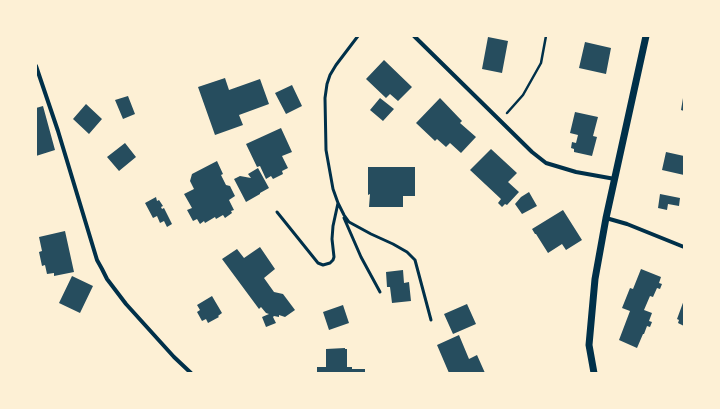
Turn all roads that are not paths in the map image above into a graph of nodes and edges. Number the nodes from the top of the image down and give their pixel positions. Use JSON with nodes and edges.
{"nodes":[{"id":1,"x":358,"y":36,"type":"edge"},
{"id":2,"x":414,"y":36,"type":"edge"},
{"id":3,"x":646,"y":36,"type":"edge"},
{"id":4,"x":36,"y":68,"type":"edge"},
{"id":5,"x":615,"y":179,"type":"junction"},
{"id":6,"x":338,"y":203,"type":"junction"},
{"id":7,"x":277,"y":212,"type":"dead end"},
{"id":8,"x":606,"y":218,"type":"junction"},
{"id":9,"x":684,"y":247,"type":"edge"},
{"id":10,"x":380,"y":292,"type":"dead end"},
{"id":11,"x":431,"y":320,"type":"dead end"},
{"id":12,"x":191,"y":373,"type":"edge"},
{"id":13,"x":594,"y":373,"type":"edge"}],
"edges":[{"from":1,"to":6,"type":"lane"},
{"from":2,"to":5,"type":"street"},
{"from":3,"to":5,"type":"street"},
{"from":4,"to":12,"type":"street"},
{"from":5,"to":8,"type":"street"},
{"from":6,"to":7,"type":"lane"},
{"from":6,"to":10,"type":"lane"},
{"from":6,"to":11,"type":"lane"},
{"from":8,"to":9,"type":"street"},
{"from":8,"to":13,"type":"street"}]}
